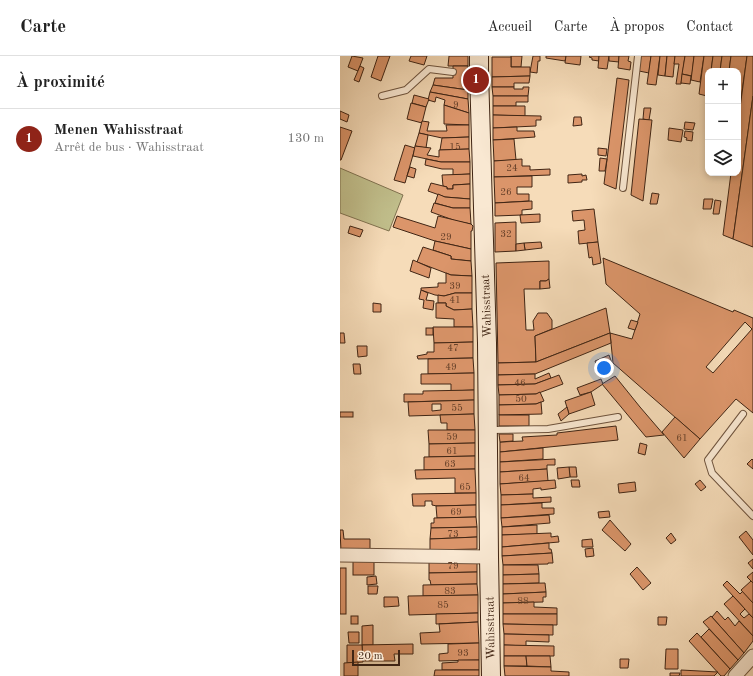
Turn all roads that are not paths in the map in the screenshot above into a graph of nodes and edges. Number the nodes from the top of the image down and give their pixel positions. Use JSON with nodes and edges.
{"nodes":[{"id":1,"x":638,"y":56,"type":"edge"},
{"id":2,"x":477,"y":67,"type":"edge"},
{"id":3,"x":453,"y":72,"type":"dead end"},
{"id":4,"x":382,"y":96,"type":"dead end"},
{"id":5,"x":624,"y":188,"type":"dead end"},
{"id":6,"x":743,"y":414,"type":"dead end"},
{"id":7,"x":618,"y":417,"type":"dead end"},
{"id":8,"x":488,"y":430,"type":"junction"},
{"id":9,"x":753,"y":516,"type":"edge"},
{"id":10,"x":340,"y":555,"type":"edge"},
{"id":11,"x":489,"y":556,"type":"junction"},
{"id":12,"x":753,"y":656,"type":"edge"},
{"id":13,"x":491,"y":676,"type":"edge"},
{"id":14,"x":736,"y":676,"type":"edge"}],
"edges":[{"from":1,"to":5,"type":"lane"},
{"from":2,"to":8,"type":"street","name":"Wahisstraat"},
{"from":3,"to":4,"type":"lane"},
{"from":6,"to":9,"type":"lane"},
{"from":7,"to":8,"type":"lane"},
{"from":8,"to":11,"type":"street","name":"Wahisstraat"},
{"from":10,"to":11,"type":"street"},
{"from":11,"to":13,"type":"street","name":"Wahisstraat"},
{"from":12,"to":14,"type":"street"}]}
